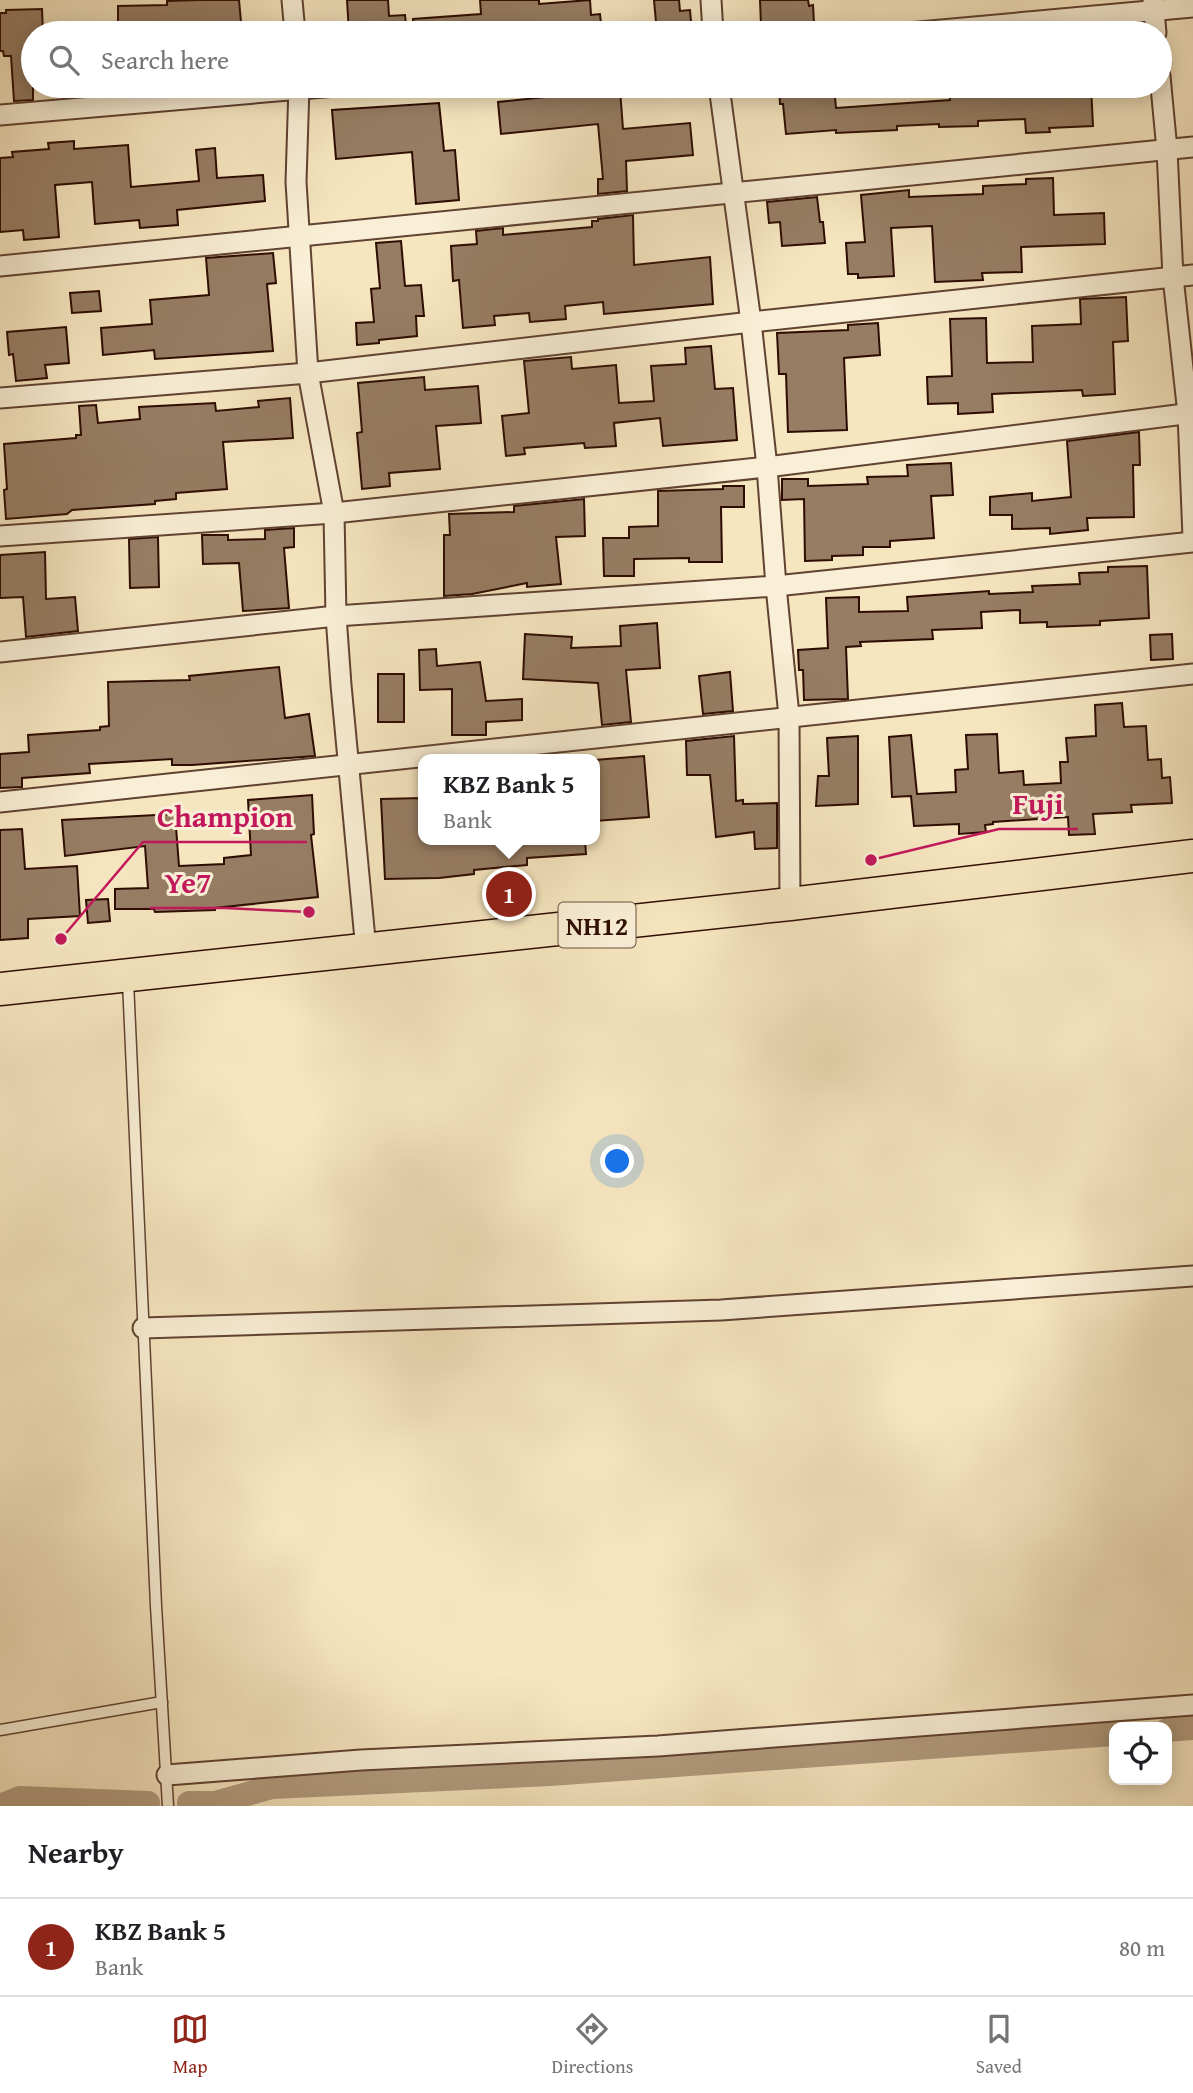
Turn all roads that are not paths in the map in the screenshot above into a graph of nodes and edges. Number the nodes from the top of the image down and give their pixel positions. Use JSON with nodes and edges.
{"nodes":[{"id":1,"x":292,"y":0,"type":"edge"},
{"id":2,"x":711,"y":0,"type":"edge"},
{"id":3,"x":1153,"y":5,"type":"edge"},
{"id":4,"x":1193,"y":7,"type":"edge"},
{"id":5,"x":294,"y":21,"type":"edge"},
{"id":6,"x":712,"y":21,"type":"edge"},
{"id":7,"x":1013,"y":21,"type":"edge"},
{"id":8,"x":177,"y":98,"type":"edge"},
{"id":9,"x":299,"y":98,"type":"edge"},
{"id":10,"x":720,"y":98,"type":"edge"},
{"id":11,"x":1162,"y":98,"type":"edge"},
{"id":12,"x":0,"y":114,"type":"edge"},
{"id":13,"x":1193,"y":147,"type":"edge"},
{"id":14,"x":1167,"y":150,"type":"junction"},
{"id":15,"x":732,"y":192,"type":"junction"},
{"id":16,"x":298,"y":237,"type":"junction"},
{"id":17,"x":0,"y":266,"type":"edge"},
{"id":18,"x":1193,"y":275,"type":"edge"},
{"id":19,"x":1173,"y":277,"type":"junction"},
{"id":20,"x":751,"y":322,"type":"junction"},
{"id":21,"x":308,"y":373,"type":"junction"},
{"id":22,"x":0,"y":398,"type":"edge"},
{"id":23,"x":1191,"y":414,"type":"edge"},
{"id":24,"x":767,"y":467,"type":"junction"},
{"id":25,"x":334,"y":513,"type":"junction"},
{"id":26,"x":0,"y":536,"type":"edge"},
{"id":27,"x":1193,"y":540,"type":"edge"},
{"id":28,"x":776,"y":586,"type":"junction"},
{"id":29,"x":337,"y":616,"type":"junction"},
{"id":30,"x":0,"y":652,"type":"edge"},
{"id":31,"x":1193,"y":674,"type":"edge"},
{"id":32,"x":789,"y":716,"type":"junction"},
{"id":33,"x":441,"y":754,"type":"edge"},
{"id":34,"x":418,"y":757,"type":"edge"},
{"id":35,"x":350,"y":764,"type":"junction"},
{"id":36,"x":0,"y":802,"type":"edge"},
{"id":37,"x":1193,"y":856,"type":"edge"},
{"id":38,"x":790,"y":904,"type":"junction"},
{"id":39,"x":366,"y":950,"type":"junction"},
{"id":40,"x":128,"y":976,"type":"junction"},
{"id":41,"x":0,"y":989,"type":"edge"},
{"id":42,"x":1193,"y":1276,"type":"edge"},
{"id":43,"x":143,"y":1328,"type":"junction"},
{"id":44,"x":162,"y":1702,"type":"junction"},
{"id":45,"x":1193,"y":1706,"type":"edge"},
{"id":46,"x":0,"y":1730,"type":"edge"},
{"id":47,"x":167,"y":1775,"type":"junction"},
{"id":48,"x":169,"y":1806,"type":"edge"}],
"edges":[{"from":1,"to":5,"type":"street"},
{"from":2,"to":6,"type":"street"},
{"from":3,"to":4,"type":"street"},
{"from":3,"to":7,"type":"street"},
{"from":8,"to":12,"type":"street"},
{"from":9,"to":16,"type":"street"},
{"from":10,"to":15,"type":"street"},
{"from":11,"to":14,"type":"street"},
{"from":13,"to":14,"type":"street"},
{"from":14,"to":15,"type":"street"},
{"from":14,"to":19,"type":"street"},
{"from":15,"to":16,"type":"street"},
{"from":15,"to":20,"type":"street"},
{"from":16,"to":17,"type":"street"},
{"from":16,"to":21,"type":"street"},
{"from":18,"to":19,"type":"street"},
{"from":19,"to":20,"type":"street"},
{"from":19,"to":23,"type":"street"},
{"from":20,"to":21,"type":"street"},
{"from":20,"to":24,"type":"street"},
{"from":21,"to":22,"type":"street"},
{"from":21,"to":25,"type":"street"},
{"from":23,"to":24,"type":"street"},
{"from":23,"to":27,"type":"street"},
{"from":24,"to":25,"type":"street"},
{"from":24,"to":28,"type":"street"},
{"from":25,"to":26,"type":"street"},
{"from":25,"to":29,"type":"street"},
{"from":27,"to":28,"type":"street"},
{"from":28,"to":29,"type":"street"},
{"from":28,"to":32,"type":"street"},
{"from":29,"to":30,"type":"street"},
{"from":29,"to":35,"type":"street"},
{"from":31,"to":32,"type":"street"},
{"from":32,"to":33,"type":"street"},
{"from":32,"to":38,"type":"street"},
{"from":34,"to":35,"type":"street"},
{"from":35,"to":36,"type":"street"},
{"from":35,"to":39,"type":"street"},
{"from":37,"to":38,"type":"highway","number":"NH12"},
{"from":38,"to":39,"type":"highway","number":"NH12"},
{"from":39,"to":40,"type":"highway","number":"NH12"},
{"from":40,"to":41,"type":"highway","number":"NH12"},
{"from":40,"to":43,"type":"lane"},
{"from":42,"to":43,"type":"street"},
{"from":43,"to":44,"type":"lane"},
{"from":44,"to":46,"type":"lane"},
{"from":44,"to":47,"type":"lane"},
{"from":45,"to":47,"type":"street"},
{"from":47,"to":48,"type":"lane"}]}
